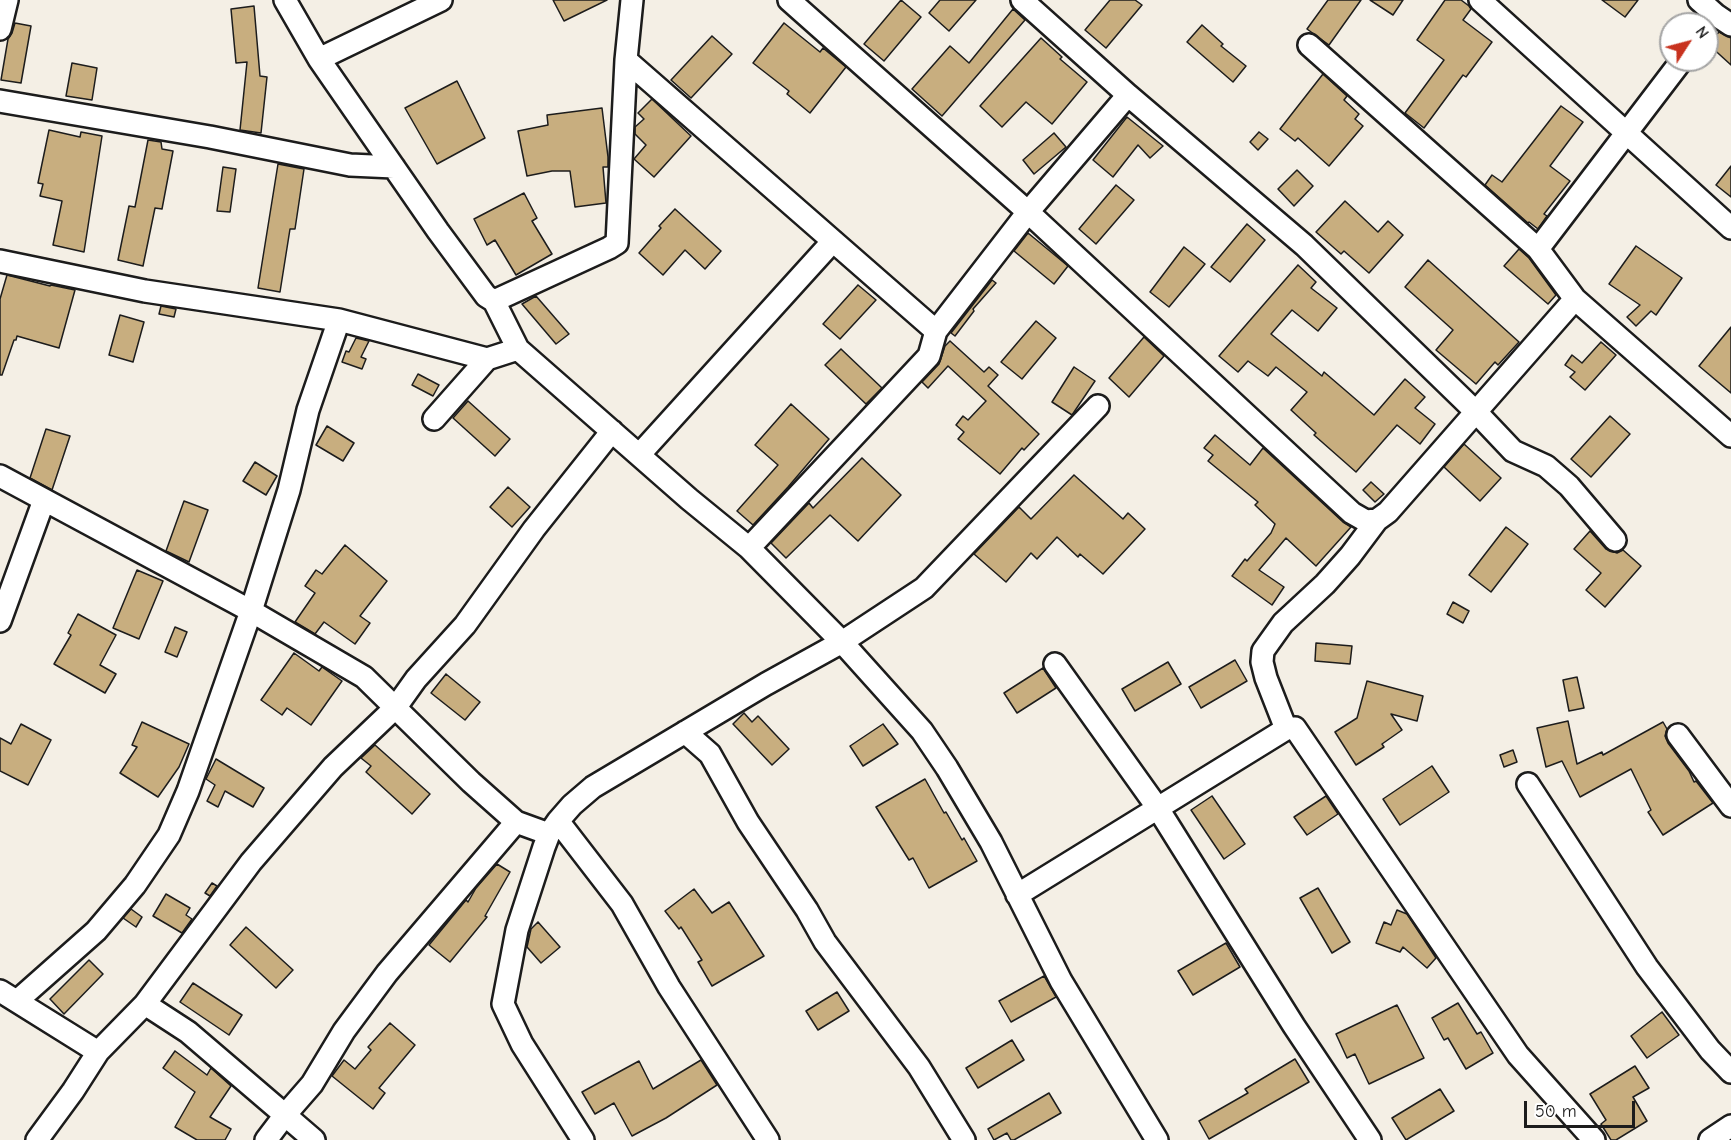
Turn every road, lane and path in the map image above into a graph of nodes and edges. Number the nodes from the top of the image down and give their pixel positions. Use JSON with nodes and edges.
{"nodes":[{"id":1,"x":7,"y":0,"type":"edge"},
{"id":2,"x":285,"y":0,"type":"edge"},
{"id":3,"x":441,"y":0,"type":"edge"},
{"id":4,"x":632,"y":0,"type":"edge"},
{"id":5,"x":789,"y":0,"type":"edge"},
{"id":6,"x":1022,"y":0,"type":"edge"},
{"id":7,"x":1480,"y":0,"type":"edge"},
{"id":8,"x":1699,"y":0,"type":"edge"},
{"id":9,"x":1720,"y":17,"type":"edge"},
{"id":10,"x":0,"y":30,"type":"edge"},
{"id":11,"x":1309,"y":45,"type":"dead end"},
{"id":12,"x":319,"y":58,"type":"junction"},
{"id":13,"x":626,"y":60,"type":"junction"},
{"id":14,"x":1673,"y":72,"type":"edge"},
{"id":15,"x":1128,"y":95,"type":"junction"},
{"id":16,"x":0,"y":101,"type":"edge"},
{"id":17,"x":1627,"y":132,"type":"junction"},
{"id":18,"x":394,"y":167,"type":"junction"},
{"id":19,"x":1028,"y":212,"type":"junction"},
{"id":20,"x":1731,"y":228,"type":"edge"},
{"id":21,"x":833,"y":241,"type":"junction"},
{"id":22,"x":1538,"y":249,"type":"junction"},
{"id":23,"x":0,"y":261,"type":"edge"},
{"id":24,"x":1575,"y":299,"type":"junction"},
{"id":25,"x":494,"y":301,"type":"junction"},
{"id":26,"x":339,"y":320,"type":"junction"},
{"id":27,"x":936,"y":331,"type":"junction"},
{"id":28,"x":518,"y":349,"type":"junction"},
{"id":29,"x":487,"y":359,"type":"junction"},
{"id":30,"x":1098,"y":406,"type":"dead end"},
{"id":31,"x":1477,"y":413,"type":"junction"},
{"id":32,"x":434,"y":419,"type":"dead end"},
{"id":33,"x":612,"y":431,"type":"junction"},
{"id":34,"x":1731,"y":436,"type":"edge"},
{"id":35,"x":639,"y":455,"type":"junction"},
{"id":36,"x":0,"y":476,"type":"edge"},
{"id":37,"x":44,"y":500,"type":"junction"},
{"id":38,"x":1377,"y":520,"type":"junction"},
{"id":39,"x":1615,"y":540,"type":"dead end"},
{"id":40,"x":749,"y":548,"type":"junction"},
{"id":41,"x":251,"y":611,"type":"junction"},
{"id":42,"x":0,"y":621,"type":"edge"},
{"id":43,"x":842,"y":642,"type":"junction"},
{"id":44,"x":1055,"y":664,"type":"dead end"},
{"id":45,"x":396,"y":707,"type":"junction"},
{"id":46,"x":1286,"y":729,"type":"junction"},
{"id":47,"x":685,"y":732,"type":"junction"},
{"id":48,"x":1678,"y":735,"type":"dead end"},
{"id":49,"x":1528,"y":784,"type":"dead end"},
{"id":50,"x":1731,"y":806,"type":"edge"},
{"id":51,"x":1157,"y":807,"type":"junction"},
{"id":52,"x":516,"y":822,"type":"junction"},
{"id":53,"x":554,"y":828,"type":"junction"},
{"id":54,"x":1017,"y":895,"type":"junction"},
{"id":55,"x":8,"y":996,"type":"edge"},
{"id":56,"x":145,"y":1004,"type":"junction"},
{"id":57,"x":98,"y":1052,"type":"junction"},
{"id":58,"x":1731,"y":1072,"type":"edge"},
{"id":59,"x":285,"y":1115,"type":"junction"},
{"id":60,"x":1731,"y":1126,"type":"edge"},
{"id":61,"x":37,"y":1140,"type":"edge"},
{"id":62,"x":266,"y":1140,"type":"edge"},
{"id":63,"x":314,"y":1140,"type":"edge"},
{"id":64,"x":583,"y":1140,"type":"edge"},
{"id":65,"x":768,"y":1140,"type":"edge"},
{"id":66,"x":964,"y":1140,"type":"edge"},
{"id":67,"x":1157,"y":1140,"type":"edge"},
{"id":68,"x":1370,"y":1140,"type":"edge"},
{"id":69,"x":1594,"y":1140,"type":"edge"},
{"id":70,"x":1710,"y":1140,"type":"edge"}],
"edges":[{"from":1,"to":10,"type":"street"},
{"from":2,"to":12,"type":"street"},
{"from":3,"to":12,"type":"street"},
{"from":4,"to":13,"type":"street"},
{"from":5,"to":19,"type":"street"},
{"from":6,"to":15,"type":"street"},
{"from":7,"to":17,"type":"street"},
{"from":8,"to":9,"type":"street"},
{"from":11,"to":22,"type":"street"},
{"from":12,"to":18,"type":"street"},
{"from":13,"to":21,"type":"street"},
{"from":13,"to":25,"type":"street"},
{"from":14,"to":17,"type":"street"},
{"from":15,"to":19,"type":"street"},
{"from":15,"to":31,"type":"street"},
{"from":16,"to":18,"type":"street"},
{"from":17,"to":20,"type":"street"},
{"from":17,"to":22,"type":"street"},
{"from":18,"to":25,"type":"street"},
{"from":19,"to":27,"type":"street"},
{"from":19,"to":38,"type":"street"},
{"from":21,"to":27,"type":"street"},
{"from":21,"to":35,"type":"street"},
{"from":22,"to":24,"type":"street"},
{"from":23,"to":26,"type":"street"},
{"from":24,"to":31,"type":"street"},
{"from":24,"to":34,"type":"street"},
{"from":25,"to":28,"type":"street"},
{"from":26,"to":29,"type":"street"},
{"from":26,"to":41,"type":"street"},
{"from":27,"to":40,"type":"street"},
{"from":28,"to":29,"type":"street"},
{"from":28,"to":33,"type":"street"},
{"from":29,"to":32,"type":"street"},
{"from":30,"to":43,"type":"street"},
{"from":31,"to":38,"type":"street"},
{"from":31,"to":39,"type":"street"},
{"from":33,"to":35,"type":"street"},
{"from":33,"to":45,"type":"street"},
{"from":35,"to":40,"type":"street"},
{"from":36,"to":37,"type":"street"},
{"from":37,"to":41,"type":"street"},
{"from":37,"to":42,"type":"street"},
{"from":38,"to":46,"type":"street"},
{"from":40,"to":43,"type":"street"},
{"from":41,"to":45,"type":"street"},
{"from":41,"to":55,"type":"street"},
{"from":43,"to":47,"type":"street"},
{"from":43,"to":54,"type":"street"},
{"from":44,"to":51,"type":"street"},
{"from":45,"to":52,"type":"street"},
{"from":45,"to":56,"type":"street"},
{"from":46,"to":51,"type":"street"},
{"from":46,"to":69,"type":"street"},
{"from":47,"to":53,"type":"street"},
{"from":47,"to":66,"type":"street"},
{"from":48,"to":50,"type":"street"},
{"from":49,"to":58,"type":"street"},
{"from":51,"to":54,"type":"street"},
{"from":51,"to":68,"type":"street"},
{"from":52,"to":53,"type":"street"},
{"from":52,"to":59,"type":"street"},
{"from":53,"to":64,"type":"street"},
{"from":53,"to":65,"type":"street"},
{"from":54,"to":67,"type":"street"},
{"from":55,"to":57,"type":"street"},
{"from":56,"to":57,"type":"street"},
{"from":56,"to":59,"type":"street"},
{"from":57,"to":61,"type":"street"},
{"from":59,"to":62,"type":"street"},
{"from":59,"to":63,"type":"street"},
{"from":60,"to":70,"type":"street"}]}
